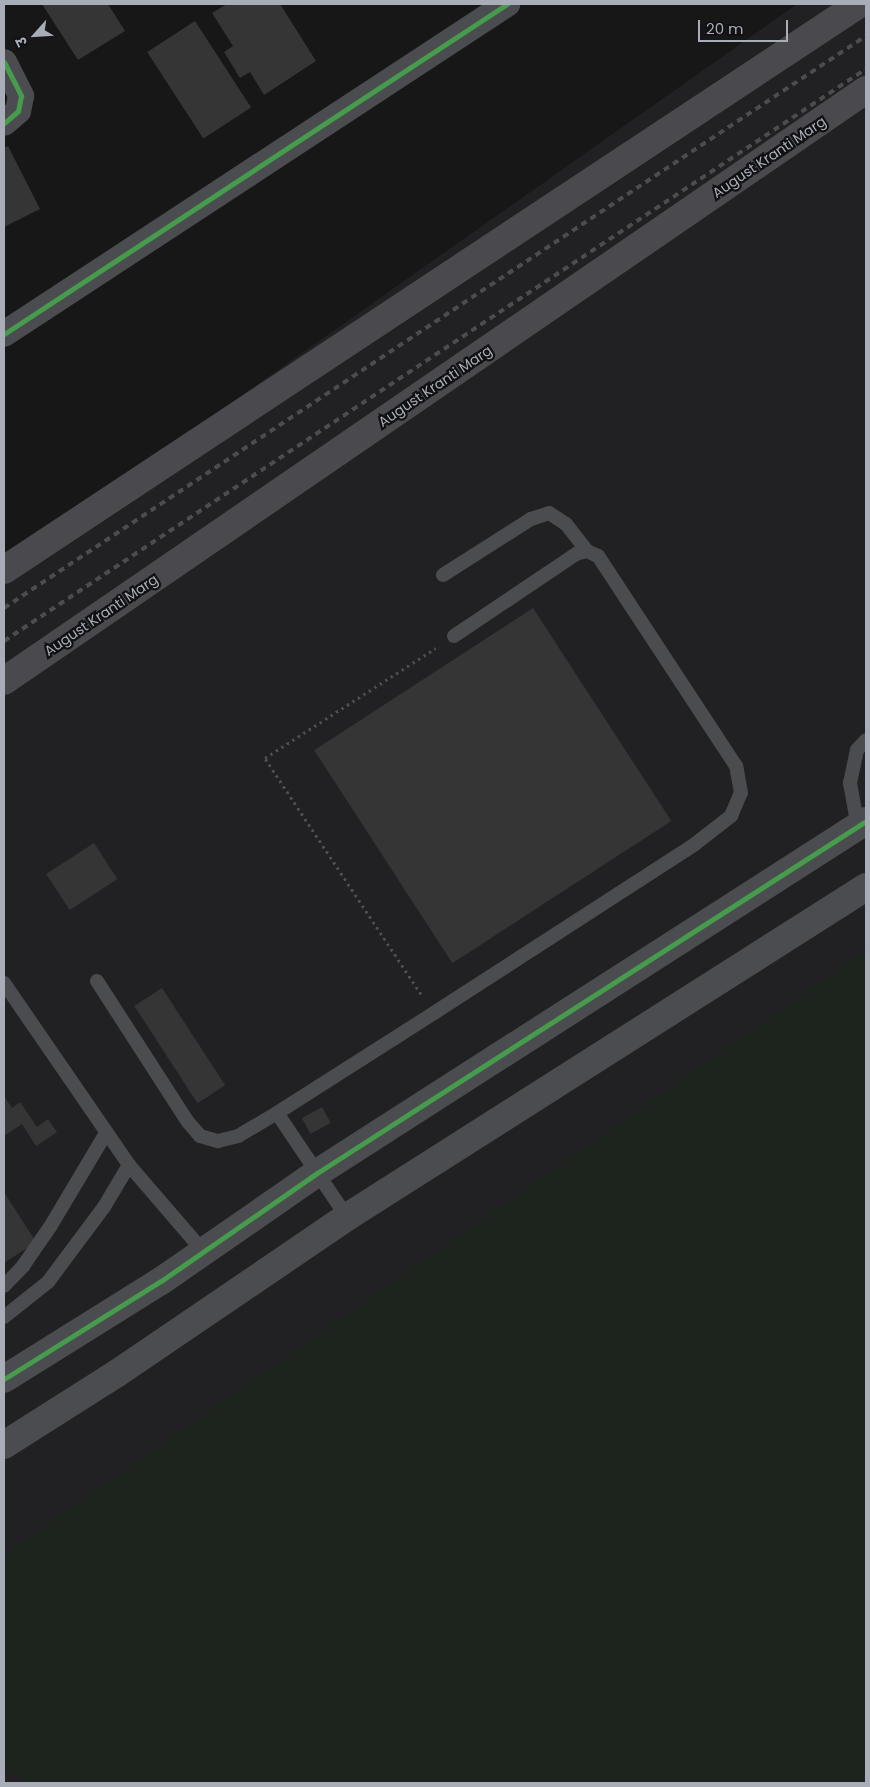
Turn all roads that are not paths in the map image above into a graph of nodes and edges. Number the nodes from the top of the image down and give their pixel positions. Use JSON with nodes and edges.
{"nodes":[{"id":1,"x":507,"y":4,"type":"edge"},
{"id":2,"x":849,"y":7,"type":"edge"},
{"id":3,"x":4,"y":62,"type":"edge"},
{"id":4,"x":866,"y":90,"type":"edge"},
{"id":5,"x":4,"y":123,"type":"edge"},
{"id":6,"x":4,"y":334,"type":"edge"},
{"id":7,"x":587,"y":551,"type":"junction"},
{"id":8,"x":4,"y":570,"type":"edge"},
{"id":9,"x":443,"y":575,"type":"dead end"},
{"id":10,"x":454,"y":636,"type":"road end"},
{"id":11,"x":4,"y":681,"type":"edge"},
{"id":12,"x":866,"y":740,"type":"edge"},
{"id":13,"x":862,"y":824,"type":"edge"},
{"id":14,"x":866,"y":887,"type":"edge"},
{"id":15,"x":97,"y":981,"type":"dead end"},
{"id":16,"x":4,"y":983,"type":"edge"},
{"id":17,"x":277,"y":1113,"type":"junction"},
{"id":18,"x":106,"y":1133,"type":"junction"},
{"id":19,"x":130,"y":1165,"type":"junction"},
{"id":20,"x":317,"y":1173,"type":"junction"},
{"id":21,"x":347,"y":1217,"type":"junction"},
{"id":22,"x":204,"y":1251,"type":"junction"},
{"id":23,"x":4,"y":1286,"type":"edge"},
{"id":24,"x":4,"y":1317,"type":"edge"},
{"id":25,"x":4,"y":1379,"type":"edge"},
{"id":26,"x":4,"y":1446,"type":"edge"}],
"edges":[{"from":1,"to":6,"type":"street"},
{"from":2,"to":8,"type":"main road"},
{"from":3,"to":5,"type":"street"},
{"from":4,"to":11,"type":"main road","name":"August Kranti Marg"},
{"from":7,"to":9,"type":"lane"},
{"from":7,"to":10,"type":"lane"},
{"from":7,"to":17,"type":"lane"},
{"from":12,"to":13,"type":"lane"},
{"from":13,"to":20,"type":"street"},
{"from":14,"to":21,"type":"street"},
{"from":15,"to":17,"type":"lane"},
{"from":16,"to":18,"type":"lane"},
{"from":17,"to":20,"type":"lane"},
{"from":18,"to":19,"type":"lane"},
{"from":18,"to":23,"type":"lane"},
{"from":19,"to":22,"type":"lane"},
{"from":19,"to":24,"type":"lane"},
{"from":20,"to":21,"type":"lane"},
{"from":20,"to":22,"type":"street"},
{"from":21,"to":26,"type":"street"},
{"from":22,"to":25,"type":"street"}]}
